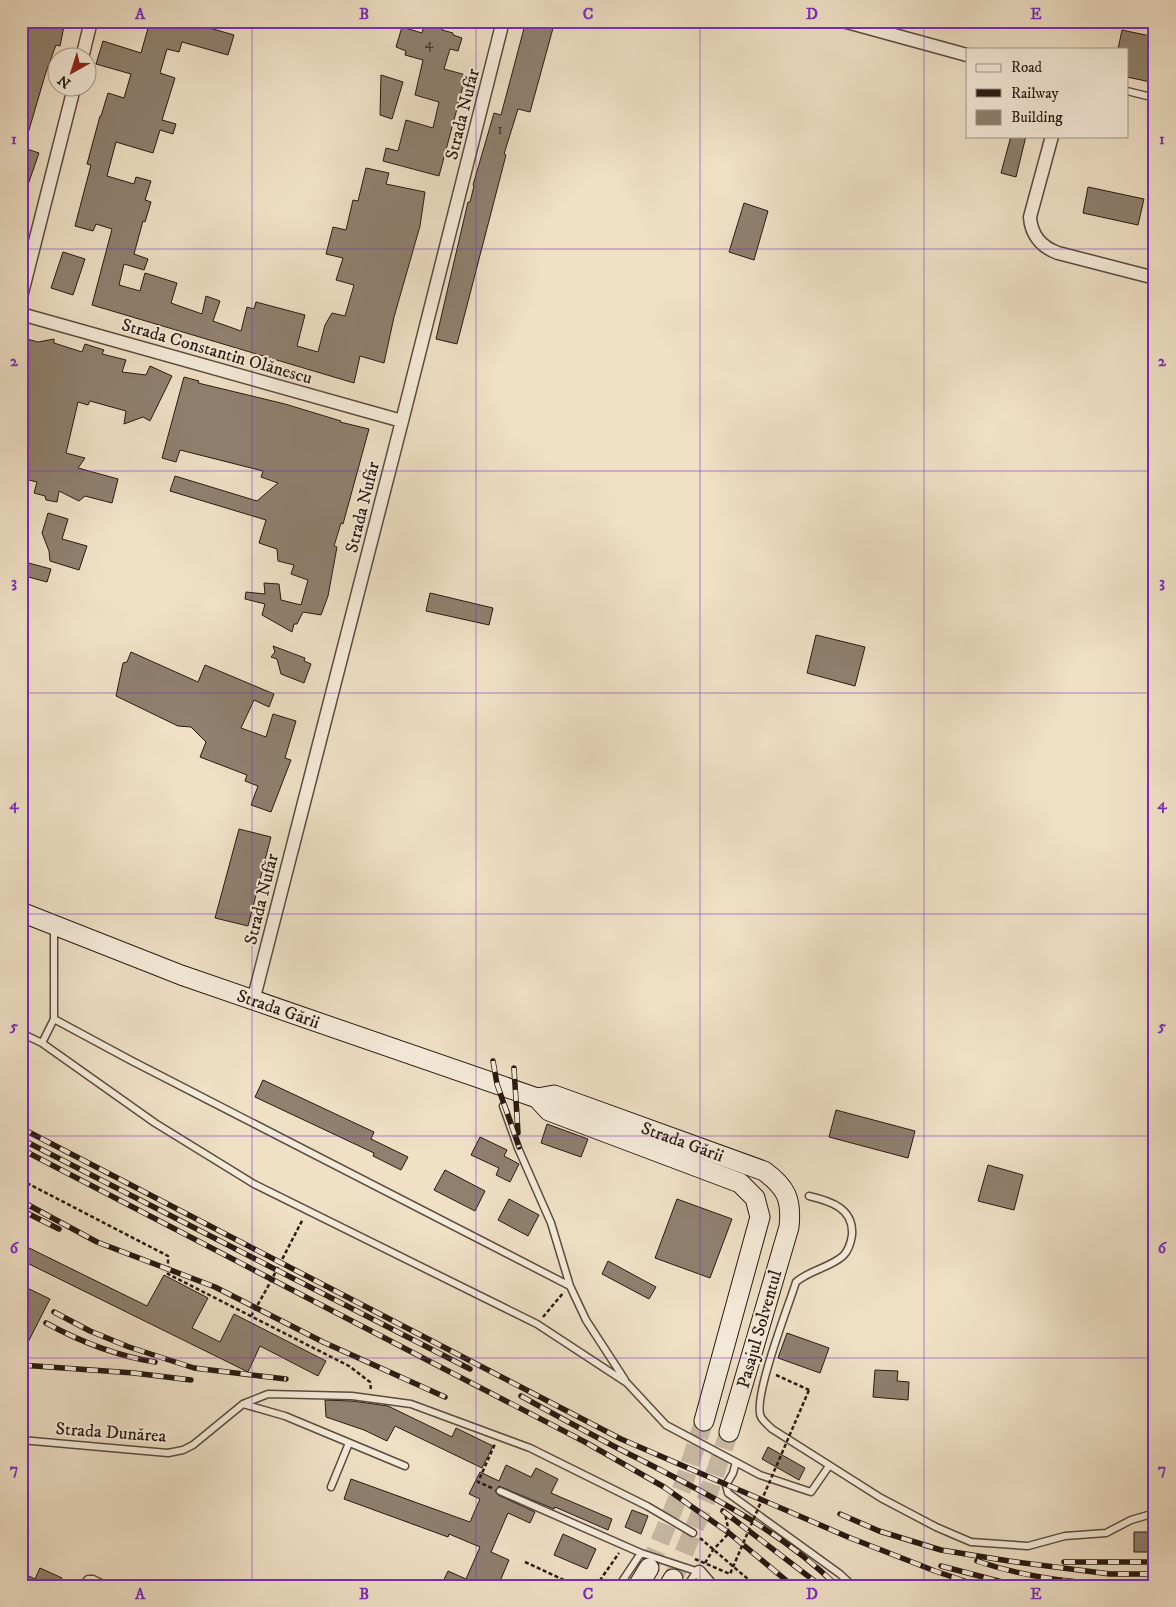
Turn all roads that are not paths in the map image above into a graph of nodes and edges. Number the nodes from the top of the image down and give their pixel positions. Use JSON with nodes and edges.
{"nodes":[{"id":1,"x":91,"y":21,"type":"edge"},
{"id":2,"x":503,"y":21,"type":"edge"},
{"id":3,"x":843,"y":21,"type":"edge"},
{"id":4,"x":84,"y":48,"type":"edge"},
{"id":5,"x":966,"y":55,"type":"edge"},
{"id":6,"x":1128,"y":91,"type":"edge"},
{"id":7,"x":71,"y":98,"type":"edge"},
{"id":8,"x":1155,"y":98,"type":"edge"},
{"id":9,"x":1051,"y":138,"type":"edge"},
{"id":10,"x":1155,"y":278,"type":"edge"},
{"id":11,"x":21,"y":297,"type":"edge"},
{"id":12,"x":21,"y":314,"type":"edge"},
{"id":13,"x":402,"y":421,"type":"junction"},
{"id":14,"x":21,"y":912,"type":"edge"},
{"id":15,"x":54,"y":926,"type":"junction"},
{"id":16,"x":253,"y":1001,"type":"junction"},
{"id":17,"x":54,"y":1019,"type":"junction"},
{"id":18,"x":21,"y":1033,"type":"edge"},
{"id":19,"x":42,"y":1044,"type":"junction"},
{"id":20,"x":538,"y":1098,"type":"junction"},
{"id":21,"x":502,"y":1106,"type":"dead end"},
{"id":22,"x":809,"y":1196,"type":"dead end"},
{"id":23,"x":760,"y":1217,"type":"joint"},
{"id":24,"x":789,"y":1227,"type":"joint"},
{"id":25,"x":570,"y":1286,"type":"junction"},
{"id":26,"x":627,"y":1383,"type":"junction"},
{"id":27,"x":243,"y":1404,"type":"junction"},
{"id":28,"x":704,"y":1421,"type":"tunnel mouth"},
{"id":29,"x":729,"y":1432,"type":"tunnel mouth"},
{"id":30,"x":21,"y":1440,"type":"edge"},
{"id":31,"x":349,"y":1443,"type":"junction"},
{"id":32,"x":736,"y":1462,"type":"junction"},
{"id":33,"x":405,"y":1466,"type":"dead end"},
{"id":34,"x":829,"y":1466,"type":"junction"},
{"id":35,"x":332,"y":1487,"type":"dead end"},
{"id":36,"x":500,"y":1492,"type":"road end"},
{"id":37,"x":1155,"y":1512,"type":"edge"},
{"id":38,"x":693,"y":1532,"type":"road end"},
{"id":39,"x":645,"y":1561,"type":"junction"},
{"id":40,"x":698,"y":1572,"type":"junction"},
{"id":41,"x":677,"y":1584,"type":"edge"},
{"id":42,"x":82,"y":1586,"type":"edge"},
{"id":43,"x":107,"y":1586,"type":"edge"},
{"id":44,"x":619,"y":1586,"type":"edge"},
{"id":45,"x":638,"y":1586,"type":"edge"},
{"id":46,"x":711,"y":1586,"type":"edge"},
{"id":47,"x":854,"y":1586,"type":"edge"}],
"edges":[{"from":1,"to":4,"type":"street"},
{"from":2,"to":13,"type":"street","name":"Strada Nufăr"},
{"from":3,"to":5,"type":"street"},
{"from":6,"to":8,"type":"lane"},
{"from":7,"to":11,"type":"street"},
{"from":9,"to":10,"type":"street"},
{"from":12,"to":13,"type":"street","name":"Strada Constantin Olănescu"},
{"from":13,"to":16,"type":"street","name":"Strada Nufăr"},
{"from":14,"to":15,"type":"main road","name":"Strada Gării"},
{"from":15,"to":16,"type":"main road","name":"Strada Gării"},
{"from":15,"to":17,"type":"lane"},
{"from":16,"to":20,"type":"main road","name":"Strada Gării"},
{"from":17,"to":19,"type":"lane"},
{"from":17,"to":25,"type":"lane"},
{"from":18,"to":19,"type":"lane"},
{"from":19,"to":26,"type":"lane"},
{"from":20,"to":23,"type":"main road","name":"Strada Gării"},
{"from":20,"to":24,"type":"main road","name":"Strada Gării"},
{"from":21,"to":25,"type":"lane"},
{"from":22,"to":34,"type":"lane"},
{"from":23,"to":28,"type":"main road","name":"Pasajul Solventul"},
{"from":24,"to":29,"type":"main road","name":"Pasajul Solventul"},
{"from":25,"to":26,"type":"lane"},
{"from":26,"to":32,"type":"lane"},
{"from":27,"to":30,"type":"lane","name":"Strada Dunărea"},
{"from":27,"to":31,"type":"lane"},
{"from":27,"to":38,"type":"lane","name":"Strada Dunărea"},
{"from":31,"to":33,"type":"lane"},
{"from":31,"to":35,"type":"lane"},
{"from":32,"to":34,"type":"lane"},
{"from":32,"to":47,"type":"lane"},
{"from":34,"to":37,"type":"lane"},
{"from":36,"to":39,"type":"lane"},
{"from":39,"to":40,"type":"lane"},
{"from":39,"to":44,"type":"lane"},
{"from":39,"to":45,"type":"main road"},
{"from":40,"to":41,"type":"lane"},
{"from":40,"to":46,"type":"street"},
{"from":42,"to":43,"type":"lane"}]}
